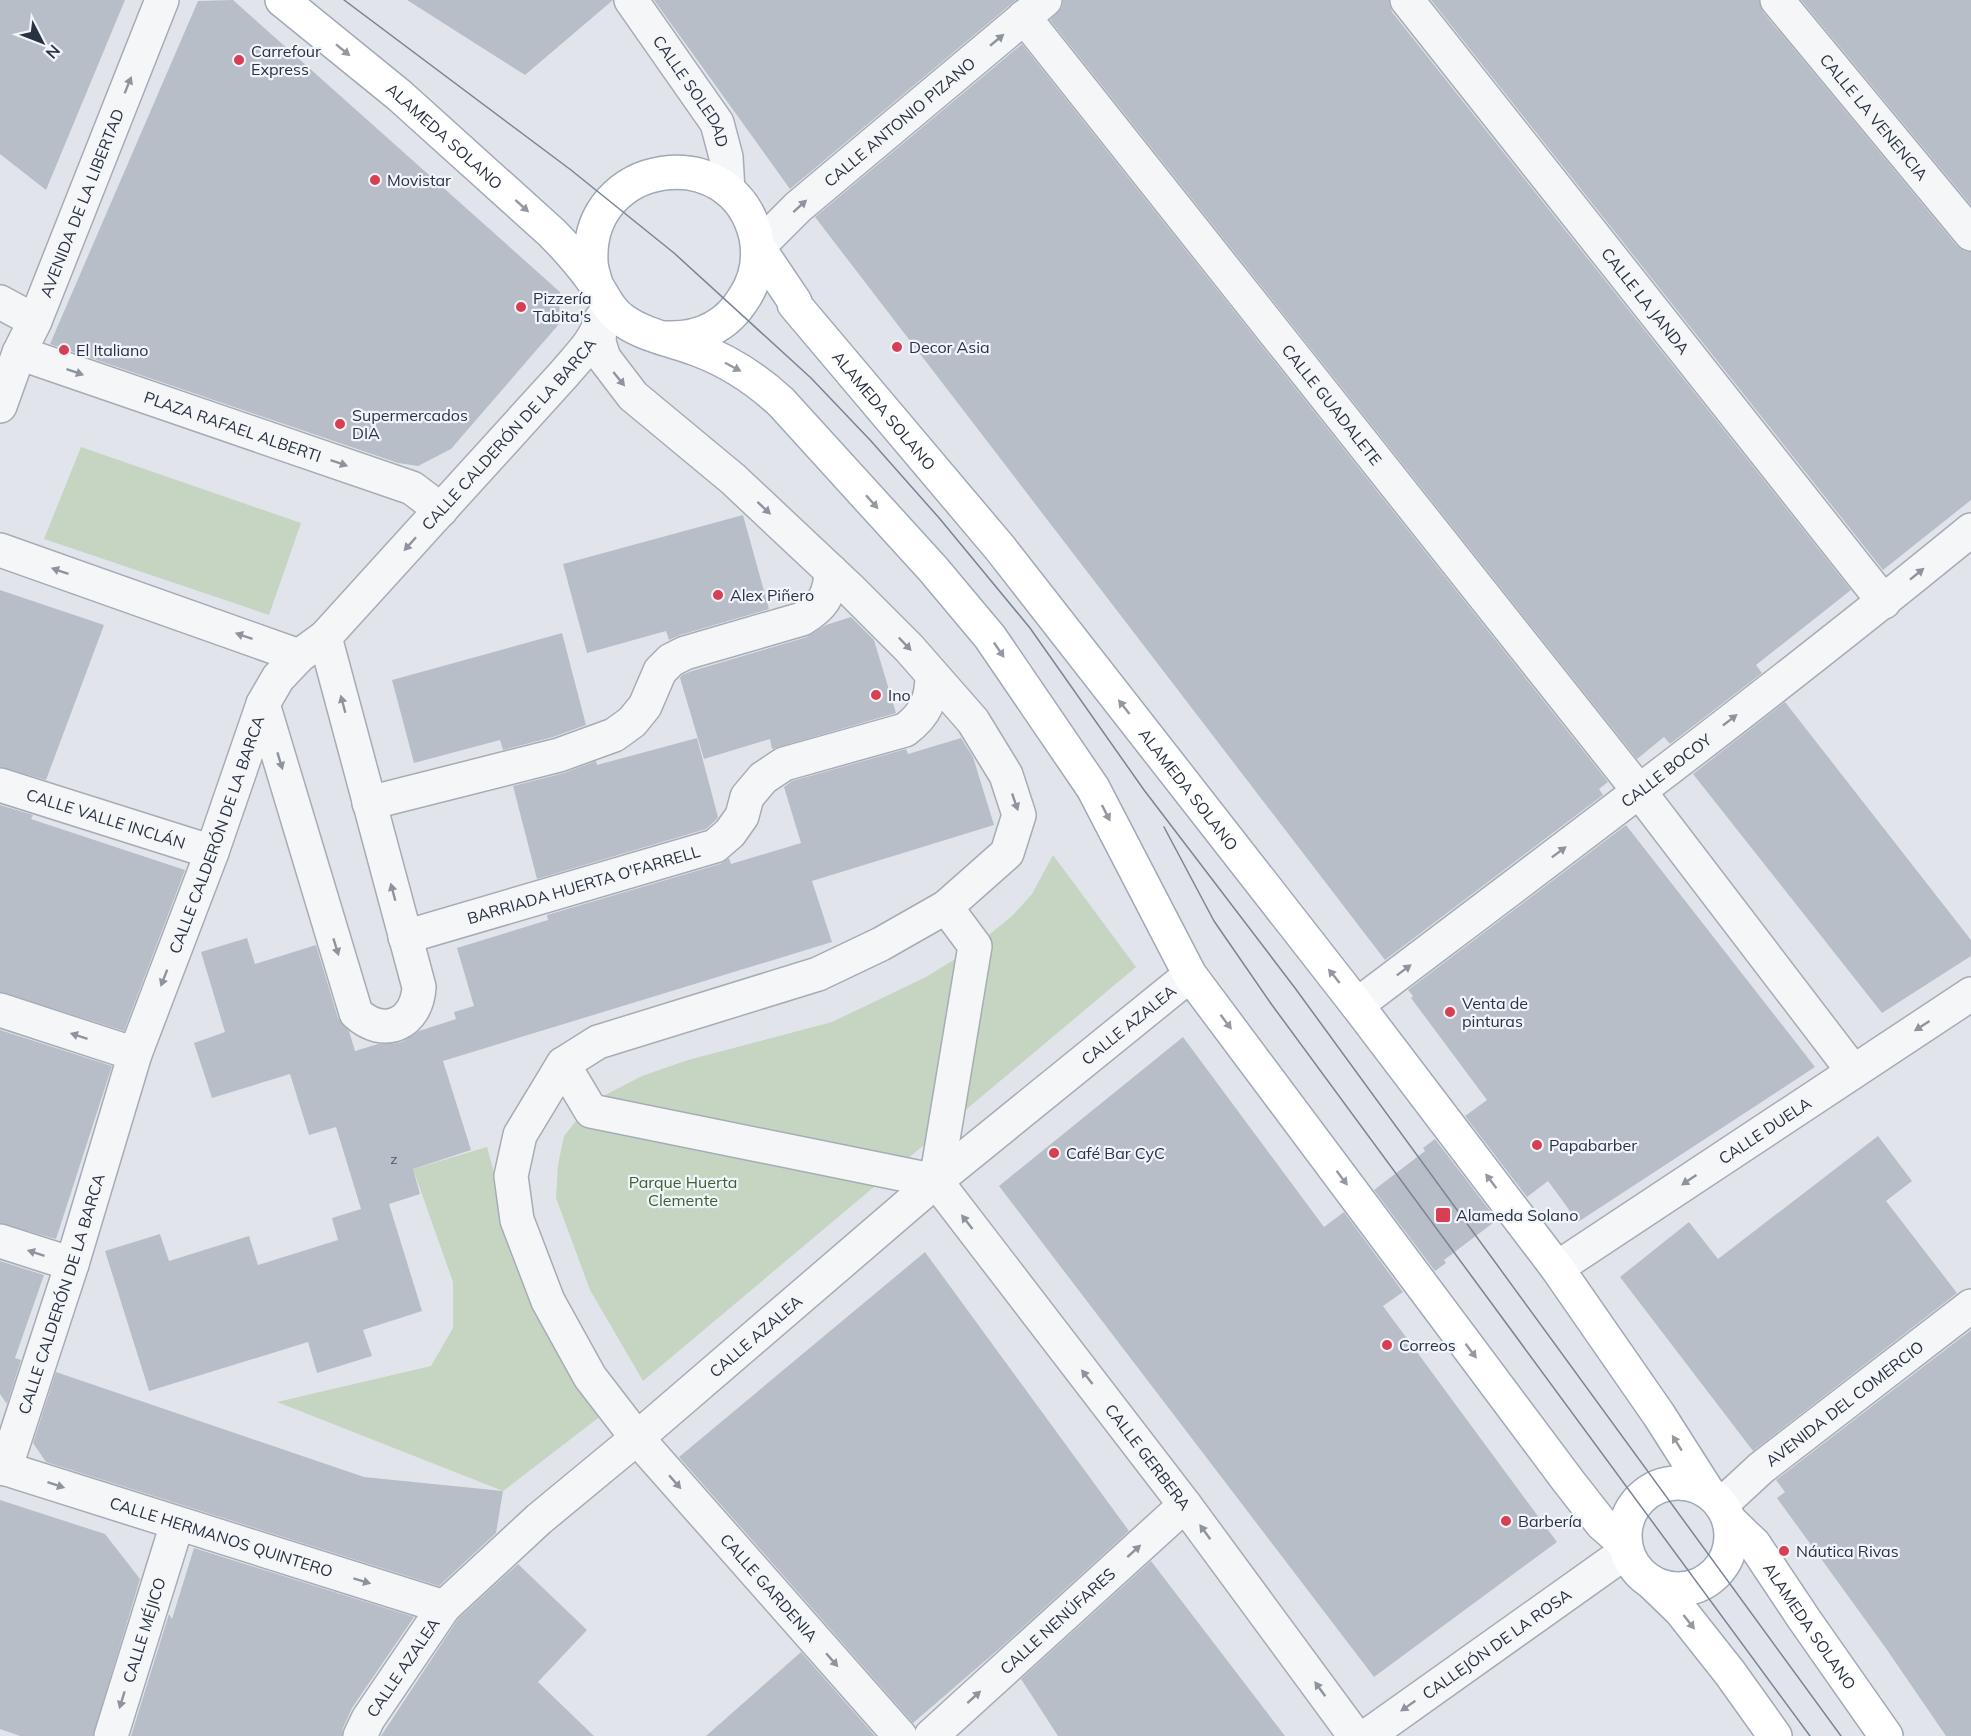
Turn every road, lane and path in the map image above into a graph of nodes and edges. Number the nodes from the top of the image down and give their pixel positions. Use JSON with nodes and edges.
{"nodes":[{"id":1,"x":162,"y":0,"type":"edge"},
{"id":2,"x":282,"y":0,"type":"edge"},
{"id":3,"x":631,"y":0,"type":"edge"},
{"id":4,"x":1407,"y":0,"type":"edge"},
{"id":5,"x":1777,"y":0,"type":"edge"},
{"id":6,"x":1035,"y":8,"type":"edge"},
{"id":7,"x":728,"y":190,"type":"junction"},
{"id":8,"x":1971,"y":234,"type":"edge"},
{"id":9,"x":758,"y":247,"type":"junction"},
{"id":10,"x":0,"y":302,"type":"edge"},
{"id":11,"x":600,"y":304,"type":"junction"},
{"id":12,"x":35,"y":321,"type":"junction"},
{"id":13,"x":660,"y":337,"type":"junction"},
{"id":14,"x":19,"y":353,"type":"junction"},
{"id":15,"x":0,"y":406,"type":"edge"},
{"id":16,"x":441,"y":510,"type":"junction"},
{"id":17,"x":1971,"y":530,"type":"edge"},
{"id":18,"x":0,"y":550,"type":"edge"},
{"id":19,"x":831,"y":571,"type":"junction"},
{"id":20,"x":1884,"y":602,"type":"junction"},
{"id":21,"x":325,"y":637,"type":"junction"},
{"id":22,"x":299,"y":656,"type":"junction"},
{"id":23,"x":932,"y":675,"type":"junction"},
{"id":24,"x":263,"y":705,"type":"junction"},
{"id":25,"x":0,"y":785,"type":"edge"},
{"id":26,"x":1639,"y":791,"type":"junction"},
{"id":27,"x":369,"y":803,"type":"junction"},
{"id":28,"x":212,"y":852,"type":"junction"},
{"id":29,"x":946,"y":907,"type":"junction"},
{"id":30,"x":405,"y":937,"type":"junction"},
{"id":31,"x":1190,"y":975,"type":"junction"},
{"id":32,"x":1971,"y":994,"type":"edge"},
{"id":33,"x":1357,"y":1005,"type":"junction"},
{"id":34,"x":0,"y":1010,"type":"edge"},
{"id":35,"x":135,"y":1054,"type":"junction"},
{"id":36,"x":562,"y":1064,"type":"junction"},
{"id":37,"x":1853,"y":1071,"type":"junction"},
{"id":38,"x":936,"y":1181,"type":"junction"},
{"id":39,"x":0,"y":1241,"type":"edge"},
{"id":40,"x":72,"y":1264,"type":"junction"},
{"id":41,"x":1557,"y":1268,"type":"junction"},
{"id":42,"x":1971,"y":1306,"type":"edge"},
{"id":43,"x":637,"y":1438,"type":"junction"},
{"id":44,"x":3,"y":1468,"type":"edge"},
{"id":45,"x":1185,"y":1505,"type":"junction"},
{"id":46,"x":1719,"y":1506,"type":"junction"},
{"id":47,"x":177,"y":1524,"type":"junction"},
{"id":48,"x":1626,"y":1548,"type":"junction"},
{"id":49,"x":1648,"y":1580,"type":"junction"},
{"id":50,"x":444,"y":1607,"type":"junction"},
{"id":51,"x":111,"y":1736,"type":"edge"},
{"id":52,"x":360,"y":1736,"type":"edge"},
{"id":53,"x":900,"y":1736,"type":"edge"},
{"id":54,"x":931,"y":1736,"type":"edge"},
{"id":55,"x":1355,"y":1736,"type":"edge"},
{"id":56,"x":1367,"y":1736,"type":"edge"},
{"id":57,"x":1775,"y":1736,"type":"edge"},
{"id":58,"x":1886,"y":1736,"type":"edge"}],
"edges":[{"from":12,"to":1,"type":"street","name":"AVENIDA DE LA LIBERTAD","one_way":true},
{"from":2,"to":11,"type":"main road","name":"ALAMEDA SOLANO","one_way":true},
{"from":3,"to":7,"type":"street","name":"CALLE SOLEDAD"},
{"from":4,"to":20,"type":"street","name":"CALLE LA JANDA"},
{"from":5,"to":8,"type":"street","name":"CALLE LA VENENCIA"},
{"from":9,"to":6,"type":"street","name":"CALLE ANTONIO PIZANO","one_way":true},
{"from":6,"to":26,"type":"street","name":"CALLE GUADALETE"},
{"from":7,"to":9,"type":"main road","name":"ALAMEDA SOLANO"},
{"from":7,"to":11,"type":"main road","name":"ALAMEDA SOLANO"},
{"from":9,"to":13,"type":"main road","name":"ALAMEDA SOLANO"},
{"from":33,"to":9,"type":"main road","name":"ALAMEDA SOLANO","one_way":true},
{"from":10,"to":12,"type":"street"},
{"from":11,"to":13,"type":"main road","name":"ALAMEDA SOLANO"},
{"from":11,"to":16,"type":"street","name":"CALLE CALDERÓN DE LA BARCA"},
{"from":11,"to":19,"type":"street","one_way":true},
{"from":12,"to":14,"type":"street","name":"AVENIDA DE LA LIBERTAD"},
{"from":13,"to":31,"type":"main road","name":"ALAMEDA SOLANO","one_way":true},
{"from":14,"to":15,"type":"street","name":"AVENIDA DE LA LIBERTAD"},
{"from":14,"to":16,"type":"street","name":"PLAZA RAFAEL ALBERTI","one_way":true},
{"from":16,"to":21,"type":"street","name":"CALLE CALDERÓN DE LA BARCA","one_way":true},
{"from":20,"to":17,"type":"street","name":"CALLE BOCOY","one_way":true},
{"from":22,"to":18,"type":"street","one_way":true},
{"from":19,"to":23,"type":"street","one_way":true},
{"from":19,"to":27,"type":"street"},
{"from":26,"to":20,"type":"street","name":"CALLE BOCOY","one_way":true},
{"from":21,"to":22,"type":"street","name":"CALLE CALDERÓN DE LA BARCA"},
{"from":27,"to":21,"type":"street","one_way":true},
{"from":22,"to":24,"type":"street","name":"CALLE CALDERÓN DE LA BARCA"},
{"from":23,"to":29,"type":"street","one_way":true},
{"from":23,"to":30,"type":"street","name":"BARRIADA HUERTA O'FARRELL"},
{"from":24,"to":28,"type":"street","name":"CALLE CALDERÓN DE LA BARCA"},
{"from":24,"to":30,"type":"street","one_way":true},
{"from":25,"to":28,"type":"street","name":"CALLE VALLE INCLÁN"},
{"from":33,"to":26,"type":"street","name":"CALLE BOCOY","one_way":true},
{"from":26,"to":37,"type":"street","name":"CALLE GUADALETE"},
{"from":30,"to":27,"type":"street","one_way":true},
{"from":28,"to":35,"type":"street","name":"CALLE CALDERÓN DE LA BARCA","one_way":true},
{"from":29,"to":36,"type":"street"},
{"from":29,"to":38,"type":"street"},
{"from":31,"to":38,"type":"street","name":"CALLE AZALEA"},
{"from":31,"to":48,"type":"main road","name":"ALAMEDA SOLANO","one_way":true},
{"from":32,"to":37,"type":"street","name":"CALLE DUELA","one_way":true},
{"from":41,"to":33,"type":"main road","name":"ALAMEDA SOLANO","one_way":true},
{"from":35,"to":34,"type":"street","one_way":true},
{"from":35,"to":40,"type":"street","name":"CALLE CALDERÓN DE LA BARCA"},
{"from":36,"to":38,"type":"street"},
{"from":36,"to":43,"type":"street","name":"CALLE GARDENIA"},
{"from":37,"to":41,"type":"street","name":"CALLE DUELA","one_way":true},
{"from":38,"to":43,"type":"street","name":"CALLE AZALEA"},
{"from":45,"to":38,"type":"street","name":"CALLE GERBERA","one_way":true},
{"from":40,"to":39,"type":"street","one_way":true},
{"from":40,"to":44,"type":"street","name":"CALLE CALDERÓN DE LA BARCA"},
{"from":46,"to":41,"type":"main road","name":"ALAMEDA SOLANO","one_way":true},
{"from":42,"to":46,"type":"street","name":"AVENIDA DEL COMERCIO"},
{"from":43,"to":50,"type":"street","name":"CALLE AZALEA"},
{"from":43,"to":53,"type":"street","name":"CALLE GARDENIA","one_way":true},
{"from":44,"to":47,"type":"street","name":"CALLE HERMANOS QUINTERO","one_way":true},
{"from":54,"to":45,"type":"street","name":"CALLE NENÚFARES","one_way":true},
{"from":55,"to":45,"type":"street","name":"CALLE GERBERA","one_way":true},
{"from":46,"to":48,"type":"main road"},
{"from":46,"to":49,"type":"main road"},
{"from":46,"to":58,"type":"main road","name":"ALAMEDA SOLANO"},
{"from":47,"to":50,"type":"street","name":"CALLE HERMANOS QUINTERO","one_way":true},
{"from":47,"to":51,"type":"street","name":"CALLE MÉJICO","one_way":true},
{"from":48,"to":49,"type":"main road"},
{"from":48,"to":56,"type":"street","name":"CALLEJÓN DE LA ROSA","one_way":true},
{"from":49,"to":57,"type":"main road","one_way":true},
{"from":50,"to":52,"type":"street","name":"CALLE AZALEA"}]}
